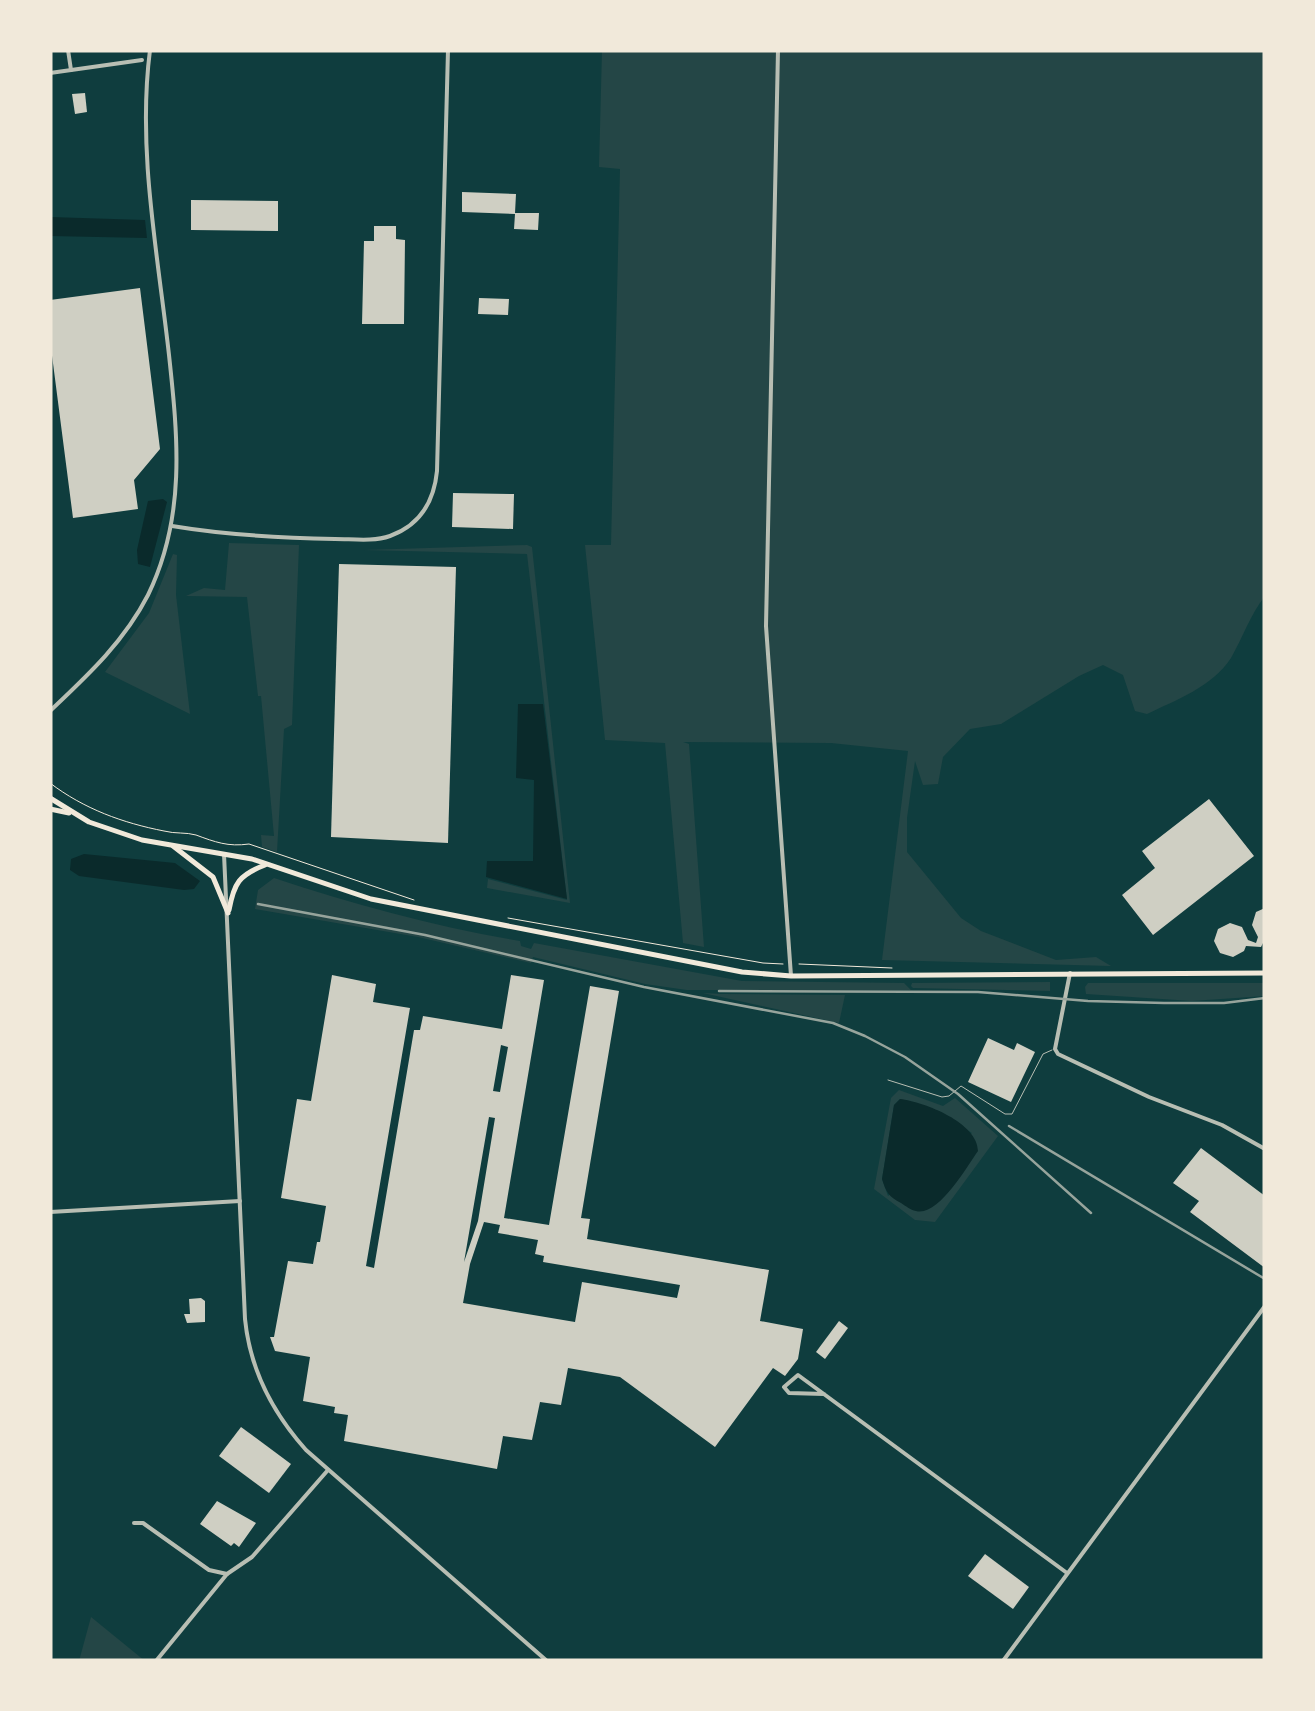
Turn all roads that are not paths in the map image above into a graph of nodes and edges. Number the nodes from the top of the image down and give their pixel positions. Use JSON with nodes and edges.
{"nodes":[{"id":1,"x":68,"y":50,"type":"edge"},
{"id":2,"x":150,"y":50,"type":"edge"},
{"id":3,"x":448,"y":50,"type":"edge"},
{"id":4,"x":778,"y":50,"type":"edge"},
{"id":5,"x":142,"y":60,"type":"dead end"},
{"id":6,"x":71,"y":70,"type":"junction"},
{"id":7,"x":50,"y":72,"type":"edge"},
{"id":8,"x":172,"y":526,"type":"junction"},
{"id":9,"x":50,"y":712,"type":"edge"},
{"id":10,"x":50,"y":798,"type":"edge"},
{"id":11,"x":50,"y":809,"type":"edge"},
{"id":12,"x":72,"y":813,"type":"junction"},
{"id":13,"x":171,"y":845,"type":"junction"},
{"id":14,"x":224,"y":854,"type":"junction"},
{"id":15,"x":268,"y":864,"type":"junction"},
{"id":16,"x":228,"y":913,"type":"junction"},
{"id":17,"x":1070,"y":973,"type":"junction"},
{"id":18,"x":1265,"y":973,"type":"edge"},
{"id":19,"x":792,"y":976,"type":"junction"},
{"id":20,"x":1055,"y":1049,"type":"junction"},
{"id":21,"x":888,"y":1080,"type":"dead end"},
{"id":22,"x":1265,"y":1150,"type":"edge"},
{"id":23,"x":240,"y":1201,"type":"junction"},
{"id":24,"x":50,"y":1212,"type":"edge"},
{"id":25,"x":1265,"y":1306,"type":"edge"},
{"id":26,"x":824,"y":1394,"type":"junction"},
{"id":27,"x":1141,"y":1459,"type":"dead end"},
{"id":28,"x":1147,"y":1464,"type":"junction"},
{"id":29,"x":328,"y":1470,"type":"junction"},
{"id":30,"x":134,"y":1523,"type":"dead end"},
{"id":31,"x":1067,"y":1573,"type":"junction"},
{"id":32,"x":227,"y":1574,"type":"junction"},
{"id":33,"x":156,"y":1661,"type":"edge"},
{"id":34,"x":547,"y":1661,"type":"edge"},
{"id":35,"x":1003,"y":1661,"type":"edge"}],
"edges":[{"from":1,"to":6,"type":"street"},
{"from":2,"to":8,"type":"street"},
{"from":3,"to":8,"type":"street"},
{"from":4,"to":19,"type":"street"},
{"from":5,"to":6,"type":"street"},
{"from":6,"to":7,"type":"street"},
{"from":8,"to":9,"type":"street"},
{"from":10,"to":12,"type":"main road"},
{"from":11,"to":12,"type":"main road"},
{"from":12,"to":13,"type":"main road"},
{"from":13,"to":14,"type":"main road"},
{"from":13,"to":16,"type":"main road"},
{"from":14,"to":15,"type":"main road"},
{"from":14,"to":16,"type":"street"},
{"from":15,"to":16,"type":"main road"},
{"from":15,"to":19,"type":"main road"},
{"from":16,"to":23,"type":"street"},
{"from":17,"to":18,"type":"main road"},
{"from":17,"to":19,"type":"main road"},
{"from":17,"to":20,"type":"street"},
{"from":20,"to":21,"type":"lane"},
{"from":20,"to":22,"type":"street"},
{"from":23,"to":24,"type":"street"},
{"from":23,"to":29,"type":"street"},
{"from":25,"to":28,"type":"street"},
{"from":26,"to":26,"type":"street"},
{"from":26,"to":31,"type":"street"},
{"from":27,"to":28,"type":"street"},
{"from":28,"to":31,"type":"street"},
{"from":29,"to":32,"type":"street"},
{"from":29,"to":34,"type":"street"},
{"from":30,"to":32,"type":"street"},
{"from":31,"to":35,"type":"street"},
{"from":32,"to":33,"type":"street"}]}
